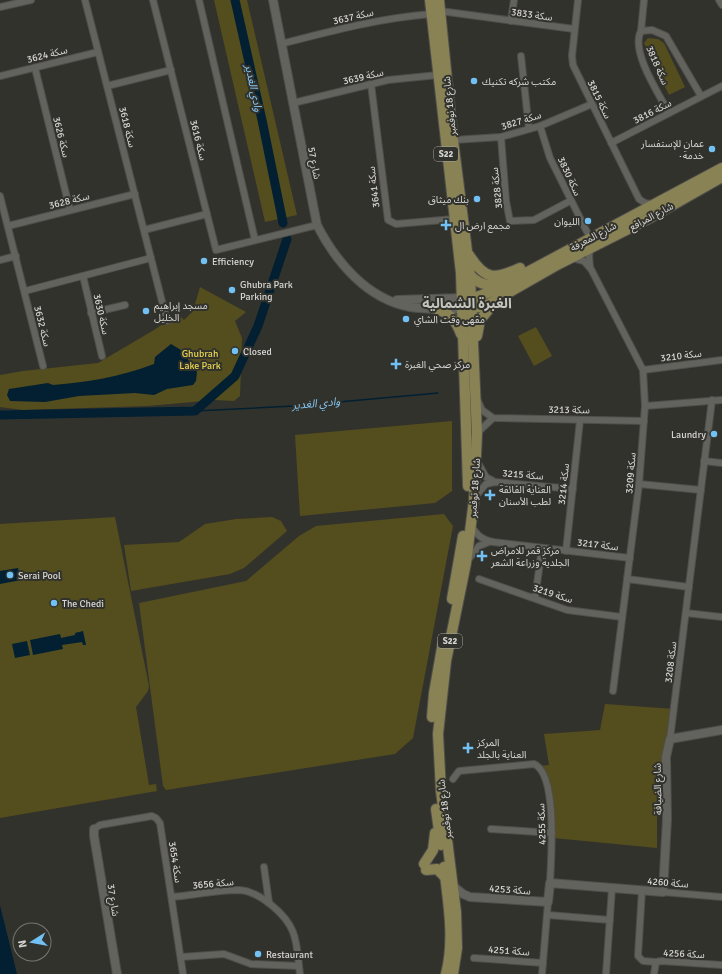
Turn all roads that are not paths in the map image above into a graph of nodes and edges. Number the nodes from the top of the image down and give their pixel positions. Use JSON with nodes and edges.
{"nodes":[{"id":1,"x":31,"y":0,"type":"edge"},
{"id":2,"x":85,"y":0,"type":"edge"},
{"id":3,"x":153,"y":0,"type":"edge"},
{"id":4,"x":199,"y":0,"type":"edge"},
{"id":5,"x":272,"y":0,"type":"edge"},
{"id":6,"x":430,"y":0,"type":"edge"},
{"id":7,"x":439,"y":0,"type":"edge"},
{"id":8,"x":514,"y":0,"type":"edge"},
{"id":9,"x":578,"y":0,"type":"edge"},
{"id":10,"x":644,"y":0,"type":"edge"},
{"id":11,"x":719,"y":0,"type":"edge"},
{"id":12,"x":722,"y":5,"type":"edge"},
{"id":13,"x":0,"y":7,"type":"edge"},
{"id":14,"x":436,"y":12,"type":"junction"},
{"id":15,"x":512,"y":21,"type":"junction"},
{"id":16,"x":574,"y":30,"type":"junction"},
{"id":17,"x":641,"y":31,"type":"junction"},
{"id":18,"x":281,"y":44,"type":"junction"},
{"id":19,"x":98,"y":52,"type":"junction"},
{"id":20,"x":521,"y":56,"type":"dead end"},
{"id":21,"x":35,"y":68,"type":"junction"},
{"id":22,"x":171,"y":70,"type":"junction"},
{"id":23,"x":438,"y":75,"type":"junction"},
{"id":24,"x":0,"y":76,"type":"edge"},
{"id":25,"x":371,"y":84,"type":"junction"},
{"id":26,"x":107,"y":86,"type":"junction"},
{"id":27,"x":722,"y":86,"type":"edge"},
{"id":28,"x":701,"y":96,"type":"junction"},
{"id":29,"x":293,"y":102,"type":"junction"},
{"id":30,"x":592,"y":104,"type":"junction"},
{"id":31,"x":669,"y":113,"type":"junction"},
{"id":32,"x":540,"y":126,"type":"junction"},
{"id":33,"x":529,"y":129,"type":"junction"},
{"id":34,"x":501,"y":137,"type":"junction"},
{"id":35,"x":453,"y":140,"type":"junction"},
{"id":36,"x":611,"y":143,"type":"junction"},
{"id":37,"x":722,"y":168,"type":"edge"},
{"id":38,"x":720,"y":179,"type":"edge"},
{"id":39,"x":134,"y":194,"type":"junction"},
{"id":40,"x":0,"y":196,"type":"edge"},
{"id":41,"x":639,"y":199,"type":"junction"},
{"id":42,"x":570,"y":201,"type":"junction"},
{"id":43,"x":655,"y":204,"type":"junction"},
{"id":44,"x":70,"y":210,"type":"junction"},
{"id":45,"x":207,"y":214,"type":"junction"},
{"id":46,"x":633,"y":216,"type":"junction"},
{"id":47,"x":454,"y":218,"type":"junction"},
{"id":48,"x":318,"y":225,"type":"junction"},
{"id":49,"x":8,"y":226,"type":"junction"},
{"id":50,"x":144,"y":230,"type":"junction"},
{"id":51,"x":586,"y":232,"type":"junction"},
{"id":52,"x":255,"y":240,"type":"junction"},
{"id":53,"x":590,"y":249,"type":"junction"},
{"id":54,"x":468,"y":252,"type":"junction"},
{"id":55,"x":16,"y":256,"type":"junction"},
{"id":56,"x":151,"y":258,"type":"junction"},
{"id":57,"x":572,"y":258,"type":"junction"},
{"id":58,"x":0,"y":260,"type":"edge"},
{"id":59,"x":591,"y":269,"type":"junction"},
{"id":60,"x":470,"y":275,"type":"junction"},
{"id":61,"x":83,"y":276,"type":"junction"},
{"id":62,"x":510,"y":280,"type":"junction"},
{"id":63,"x":24,"y":291,"type":"junction"},
{"id":64,"x":467,"y":298,"type":"junction"},
{"id":65,"x":500,"y":298,"type":"junction"},
{"id":66,"x":390,"y":300,"type":"junction"},
{"id":67,"x":125,"y":305,"type":"dead end"},
{"id":68,"x":434,"y":308,"type":"junction"},
{"id":69,"x":467,"y":309,"type":"junction"},
{"id":70,"x":91,"y":313,"type":"junction"},
{"id":71,"x":167,"y":321,"type":"dead end"},
{"id":72,"x":464,"y":341,"type":"junction"},
{"id":73,"x":474,"y":355,"type":"junction"},
{"id":74,"x":102,"y":356,"type":"dead end"},
{"id":75,"x":722,"y":360,"type":"edge"},
{"id":76,"x":43,"y":366,"type":"dead end"},
{"id":77,"x":643,"y":370,"type":"junction"},
{"id":78,"x":476,"y":396,"type":"junction"},
{"id":79,"x":712,"y":400,"type":"junction"},
{"id":80,"x":722,"y":400,"type":"edge"},
{"id":81,"x":645,"y":406,"type":"junction"},
{"id":82,"x":493,"y":418,"type":"junction"},
{"id":83,"x":580,"y":420,"type":"junction"},
{"id":84,"x":644,"y":421,"type":"junction"},
{"id":85,"x":477,"y":433,"type":"junction"},
{"id":86,"x":476,"y":460,"type":"junction"},
{"id":87,"x":704,"y":461,"type":"junction"},
{"id":88,"x":722,"y":463,"type":"edge"},
{"id":89,"x":495,"y":482,"type":"junction"},
{"id":90,"x":639,"y":484,"type":"junction"},
{"id":91,"x":573,"y":489,"type":"junction"},
{"id":92,"x":701,"y":490,"type":"junction"},
{"id":93,"x":474,"y":500,"type":"junction"},
{"id":94,"x":471,"y":526,"type":"junction"},
{"id":95,"x":493,"y":542,"type":"junction"},
{"id":96,"x":542,"y":548,"type":"junction"},
{"id":97,"x":566,"y":551,"type":"junction"},
{"id":98,"x":630,"y":558,"type":"junction"},
{"id":99,"x":466,"y":563,"type":"junction"},
{"id":100,"x":479,"y":579,"type":"dead end"},
{"id":101,"x":627,"y":579,"type":"junction"},
{"id":102,"x":689,"y":587,"type":"junction"},
{"id":103,"x":535,"y":598,"type":"junction"},
{"id":104,"x":686,"y":613,"type":"junction"},
{"id":105,"x":622,"y":617,"type":"junction"},
{"id":106,"x":722,"y":617,"type":"edge"},
{"id":107,"x":613,"y":691,"type":"dead end"},
{"id":108,"x":722,"y":730,"type":"edge"},
{"id":109,"x":670,"y":739,"type":"junction"},
{"id":110,"x":453,"y":779,"type":"dead end"},
{"id":111,"x":436,"y":805,"type":"junction"},
{"id":112,"x":94,"y":829,"type":"joint"},
{"id":113,"x":491,"y":829,"type":"dead end"},
{"id":114,"x":552,"y":833,"type":"junction"},
{"id":115,"x":264,"y":867,"type":"dead end"},
{"id":116,"x":445,"y":876,"type":"junction"},
{"id":117,"x":550,"y":883,"type":"junction"},
{"id":118,"x":453,"y":886,"type":"junction"},
{"id":119,"x":612,"y":888,"type":"junction"},
{"id":120,"x":642,"y":890,"type":"junction"},
{"id":121,"x":663,"y":892,"type":"junction"},
{"id":122,"x":172,"y":897,"type":"junction"},
{"id":123,"x":470,"y":897,"type":"junction"},
{"id":124,"x":722,"y":897,"type":"edge"},
{"id":125,"x":548,"y":902,"type":"junction"},
{"id":126,"x":269,"y":903,"type":"junction"},
{"id":127,"x":456,"y":912,"type":"junction"},
{"id":128,"x":548,"y":915,"type":"junction"},
{"id":129,"x":610,"y":920,"type":"junction"},
{"id":130,"x":181,"y":957,"type":"junction"},
{"id":131,"x":474,"y":958,"type":"dead end"},
{"id":132,"x":656,"y":962,"type":"junction"},
{"id":133,"x":543,"y":963,"type":"junction"},
{"id":134,"x":722,"y":965,"type":"edge"},
{"id":135,"x":299,"y":966,"type":"junction"},
{"id":136,"x":117,"y":974,"type":"edge"},
{"id":137,"x":183,"y":974,"type":"edge"},
{"id":138,"x":300,"y":974,"type":"edge"},
{"id":139,"x":446,"y":974,"type":"edge"},
{"id":140,"x":454,"y":974,"type":"edge"},
{"id":141,"x":542,"y":974,"type":"edge"},
{"id":142,"x":606,"y":974,"type":"edge"},
{"id":143,"x":654,"y":974,"type":"edge"}],
"edges":[{"from":1,"to":13,"type":"street"},
{"from":2,"to":19,"type":"street","name":"سكة 3618"},
{"from":3,"to":22,"type":"street","name":"سكة 3616"},
{"from":4,"to":52,"type":"street"},
{"from":5,"to":18,"type":"street","name":"شارع 57"},
{"from":6,"to":14,"type":"main road","name":"شارع 18 نوفمبر","number":"S22"},
{"from":7,"to":14,"type":"main road","name":"شارع 18 نوفمبر","number":"S22"},
{"from":8,"to":15,"type":"street"},
{"from":9,"to":16,"type":"street","name":"سكة 3815"},
{"from":10,"to":17,"type":"street","name":"سكة 3818"},
{"from":11,"to":12,"type":"street"},
{"from":14,"to":15,"type":"street","name":"سكة 3833"},
{"from":14,"to":18,"type":"street","name":"سكة 3637"},
{"from":14,"to":23,"type":"main road","name":"شارع 18 نوفمبر","number":"S22"},
{"from":14,"to":35,"type":"main road","name":"شارع 18 نوفمبر","number":"S22"},
{"from":15,"to":16,"type":"street","name":"سكة 3833"},
{"from":16,"to":30,"type":"street","name":"سكة 3815"},
{"from":17,"to":28,"type":"street"},
{"from":17,"to":31,"type":"street","name":"سكة 3818"},
{"from":18,"to":29,"type":"street","name":"شارع 57"},
{"from":19,"to":21,"type":"street","name":"سكة 3624"},
{"from":19,"to":26,"type":"street","name":"سكة 3618"},
{"from":20,"to":33,"type":"street"},
{"from":21,"to":24,"type":"street","name":"سكة 3624"},
{"from":21,"to":44,"type":"street","name":"سكة 3626"},
{"from":22,"to":26,"type":"street"},
{"from":22,"to":45,"type":"street","name":"سكة 3616"},
{"from":23,"to":25,"type":"street","name":"سكة 3639"},
{"from":23,"to":47,"type":"main road","name":"شارع 18 نوفمبر","number":"S22"},
{"from":25,"to":29,"type":"street","name":"سكة 3639"},
{"from":25,"to":47,"type":"street","name":"سكة 3641"},
{"from":26,"to":39,"type":"street","name":"سكة 3618"},
{"from":27,"to":28,"type":"street","name":"سكة 3816"},
{"from":28,"to":31,"type":"street","name":"سكة 3816"},
{"from":29,"to":48,"type":"street","name":"شارع 57"},
{"from":30,"to":32,"type":"street","name":"سكة 3827"},
{"from":30,"to":36,"type":"street","name":"سكة 3815"},
{"from":31,"to":36,"type":"street","name":"سكة 3816"},
{"from":32,"to":33,"type":"street","name":"سكة 3827"},
{"from":32,"to":42,"type":"street","name":"سكة 3830"},
{"from":33,"to":34,"type":"street","name":"سكة 3827"},
{"from":34,"to":35,"type":"street","name":"سكة 3827"},
{"from":34,"to":42,"type":"street","name":"سكة 3828"},
{"from":35,"to":54,"type":"main road","name":"شارع 18 نوفمبر","number":"S22"},
{"from":36,"to":41,"type":"street","name":"سكة 3815"},
{"from":37,"to":43,"type":"main road","name":"شارع المعرفة"},
{"from":38,"to":53,"type":"main road","name":"شارع المرافع"},
{"from":39,"to":44,"type":"street","name":"سكة 3628"},
{"from":39,"to":50,"type":"street","name":"سكة 3618"},
{"from":40,"to":49,"type":"street"},
{"from":41,"to":43,"type":"street"},
{"from":41,"to":46,"type":"street"},
{"from":42,"to":51,"type":"street","name":"سكة 3830"},
{"from":43,"to":46,"type":"main road","name":"شارع المعرفة"},
{"from":44,"to":49,"type":"street","name":"سكة 3628"},
{"from":45,"to":50,"type":"street"},
{"from":45,"to":52,"type":"street","name":"سكة 3616"},
{"from":46,"to":51,"type":"main road"},
{"from":46,"to":62,"type":"main road","name":"شارع المعرفة"},
{"from":47,"to":64,"type":"main road","name":"شارع 18 نوفمبر","number":"S22"},
{"from":48,"to":52,"type":"street","name":"سكة 3616"},
{"from":48,"to":66,"type":"street","name":"شارع 57"},
{"from":49,"to":55,"type":"street"},
{"from":50,"to":56,"type":"street","name":"سكة 3618"},
{"from":51,"to":54,"type":"main road"},
{"from":53,"to":57,"type":"main road","name":"شارع المرافع"},
{"from":53,"to":59,"type":"street","name":"سكة 3209"},
{"from":54,"to":60,"type":"main road","name":"شارع 18 نوفمبر","number":"S22"},
{"from":55,"to":58,"type":"street"},
{"from":55,"to":63,"type":"street"},
{"from":56,"to":61,"type":"street"},
{"from":56,"to":71,"type":"street","name":"سكة 3618"},
{"from":57,"to":59,"type":"street"},
{"from":57,"to":65,"type":"main road","name":"شارع المرافع"},
{"from":59,"to":77,"type":"street","name":"سكة 3209"},
{"from":60,"to":62,"type":"main road"},
{"from":60,"to":64,"type":"main road","name":"شارع 18 نوفمبر","number":"S22"},
{"from":61,"to":63,"type":"street"},
{"from":61,"to":70,"type":"street","name":"سكة 3630"},
{"from":62,"to":64,"type":"main road","name":"شارع المعرفة"},
{"from":63,"to":76,"type":"street","name":"سكة 3632"},
{"from":64,"to":66,"type":"street"},
{"from":64,"to":69,"type":"main road","name":"شارع 18 نوفمبر","number":"S22"},
{"from":65,"to":69,"type":"main road","name":"شارع المرافع"},
{"from":65,"to":73,"type":"main road"},
{"from":66,"to":68,"type":"street","name":"شارع 57"},
{"from":67,"to":70,"type":"street"},
{"from":68,"to":69,"type":"street","name":"شارع 57"},
{"from":68,"to":72,"type":"main road"},
{"from":69,"to":72,"type":"main road","name":"شارع 18 نوفمبر","number":"S22"},
{"from":69,"to":73,"type":"main road","name":"شارع 18 نوفمبر","number":"S22"},
{"from":70,"to":74,"type":"street","name":"سكة 3630"},
{"from":72,"to":111,"type":"main road","name":"شارع 18 نوفمبر","number":"S22"},
{"from":73,"to":78,"type":"main road","name":"شارع 18 نوفمبر","number":"S22"},
{"from":75,"to":77,"type":"street","name":"سكة 3210"},
{"from":77,"to":81,"type":"street","name":"سكة 3209"},
{"from":78,"to":82,"type":"street"},
{"from":78,"to":85,"type":"main road","name":"شارع 18 نوفمبر","number":"S22"},
{"from":79,"to":80,"type":"street"},
{"from":79,"to":81,"type":"street"},
{"from":79,"to":87,"type":"street","name":"سكة 3208"},
{"from":81,"to":84,"type":"street","name":"سكة 3209"},
{"from":82,"to":83,"type":"street","name":"سكة 3213"},
{"from":82,"to":85,"type":"street"},
{"from":83,"to":84,"type":"street","name":"سكة 3213"},
{"from":83,"to":91,"type":"street","name":"سكة 3214"},
{"from":84,"to":90,"type":"street","name":"سكة 3209"},
{"from":85,"to":86,"type":"main road","name":"شارع 18 نوفمبر","number":"S22"},
{"from":86,"to":89,"type":"street","name":"سكة 3215"},
{"from":86,"to":93,"type":"main road","name":"شارع 18 نوفمبر","number":"S22"},
{"from":87,"to":88,"type":"street"},
{"from":87,"to":92,"type":"street","name":"سكة 3208"},
{"from":89,"to":91,"type":"street","name":"سكة 3215"},
{"from":89,"to":93,"type":"street","name":"سكة 3215"},
{"from":90,"to":92,"type":"street"},
{"from":90,"to":98,"type":"street","name":"سكة 3209"},
{"from":91,"to":97,"type":"street","name":"سكة 3214"},
{"from":92,"to":102,"type":"street","name":"سكة 3208"},
{"from":93,"to":94,"type":"main road","name":"شارع 18 نوفمبر","number":"S22"},
{"from":94,"to":95,"type":"street","name":"سكة 3217"},
{"from":94,"to":99,"type":"main road","name":"شارع 18 نوفمبر","number":"S22"},
{"from":95,"to":96,"type":"street","name":"سكة 3217"},
{"from":95,"to":99,"type":"street"},
{"from":96,"to":97,"type":"street","name":"سكة 3217"},
{"from":96,"to":103,"type":"street"},
{"from":97,"to":98,"type":"street","name":"سكة 3217"},
{"from":98,"to":101,"type":"street","name":"سكة 3209"},
{"from":99,"to":118,"type":"main road","name":"شارع 18 نوفمبر","number":"S22"},
{"from":100,"to":103,"type":"street","name":"سكة 3219"},
{"from":101,"to":102,"type":"street"},
{"from":101,"to":105,"type":"street","name":"سكة 3209"},
{"from":102,"to":104,"type":"street","name":"سكة 3208"},
{"from":103,"to":105,"type":"street","name":"سكة 3219"},
{"from":104,"to":106,"type":"street"},
{"from":104,"to":109,"type":"street","name":"سكة 3208"},
{"from":105,"to":107,"type":"street","name":"سكة 3209"},
{"from":108,"to":109,"type":"street"},
{"from":109,"to":121,"type":"street","name":"شارع الضيافة"},
{"from":110,"to":114,"type":"street","name":"سكة 4255"},
{"from":111,"to":116,"type":"main road","name":"شارع 18 نوفمبر","number":"S22"},
{"from":111,"to":116,"type":"main road"},
{"from":112,"to":122,"type":"street","name":"سكة 3654"},
{"from":112,"to":136,"type":"street","name":"شارع 37"},
{"from":113,"to":114,"type":"street"},
{"from":114,"to":117,"type":"street","name":"سكة 4255"},
{"from":115,"to":126,"type":"street"},
{"from":116,"to":139,"type":"main road","name":"شارع 18 نوفمبر","number":"S22"},
{"from":117,"to":119,"type":"street","name":"سكة 4260"},
{"from":117,"to":125,"type":"street","name":"سكة 4255"},
{"from":118,"to":123,"type":"street","name":"سكة 4253"},
{"from":118,"to":127,"type":"main road","name":"شارع 18 نوفمبر","number":"S22"},
{"from":119,"to":120,"type":"street","name":"سكة 4260"},
{"from":119,"to":129,"type":"street"},
{"from":120,"to":121,"type":"street","name":"سكة 4260"},
{"from":120,"to":132,"type":"street"},
{"from":121,"to":124,"type":"street","name":"سكة 4260"},
{"from":122,"to":126,"type":"street","name":"سكة 3656"},
{"from":122,"to":130,"type":"street","name":"سكة 3654"},
{"from":123,"to":125,"type":"street","name":"سكة 4253"},
{"from":123,"to":127,"type":"street"},
{"from":125,"to":128,"type":"street","name":"سكة 4255"},
{"from":126,"to":135,"type":"street","name":"سكة 3656"},
{"from":127,"to":140,"type":"main road","name":"شارع 18 نوفمبر","number":"S22"},
{"from":128,"to":129,"type":"street"},
{"from":128,"to":133,"type":"street","name":"سكة 4255"},
{"from":129,"to":142,"type":"street"},
{"from":130,"to":135,"type":"street"},
{"from":130,"to":137,"type":"street","name":"سكة 3654"},
{"from":131,"to":133,"type":"street","name":"سكة 4251"},
{"from":132,"to":134,"type":"street","name":"سكة 4256"},
{"from":132,"to":143,"type":"street","name":"سكة 4256"},
{"from":133,"to":141,"type":"street","name":"سكة 4255"},
{"from":135,"to":138,"type":"street","name":"سكة 3656"}]}
